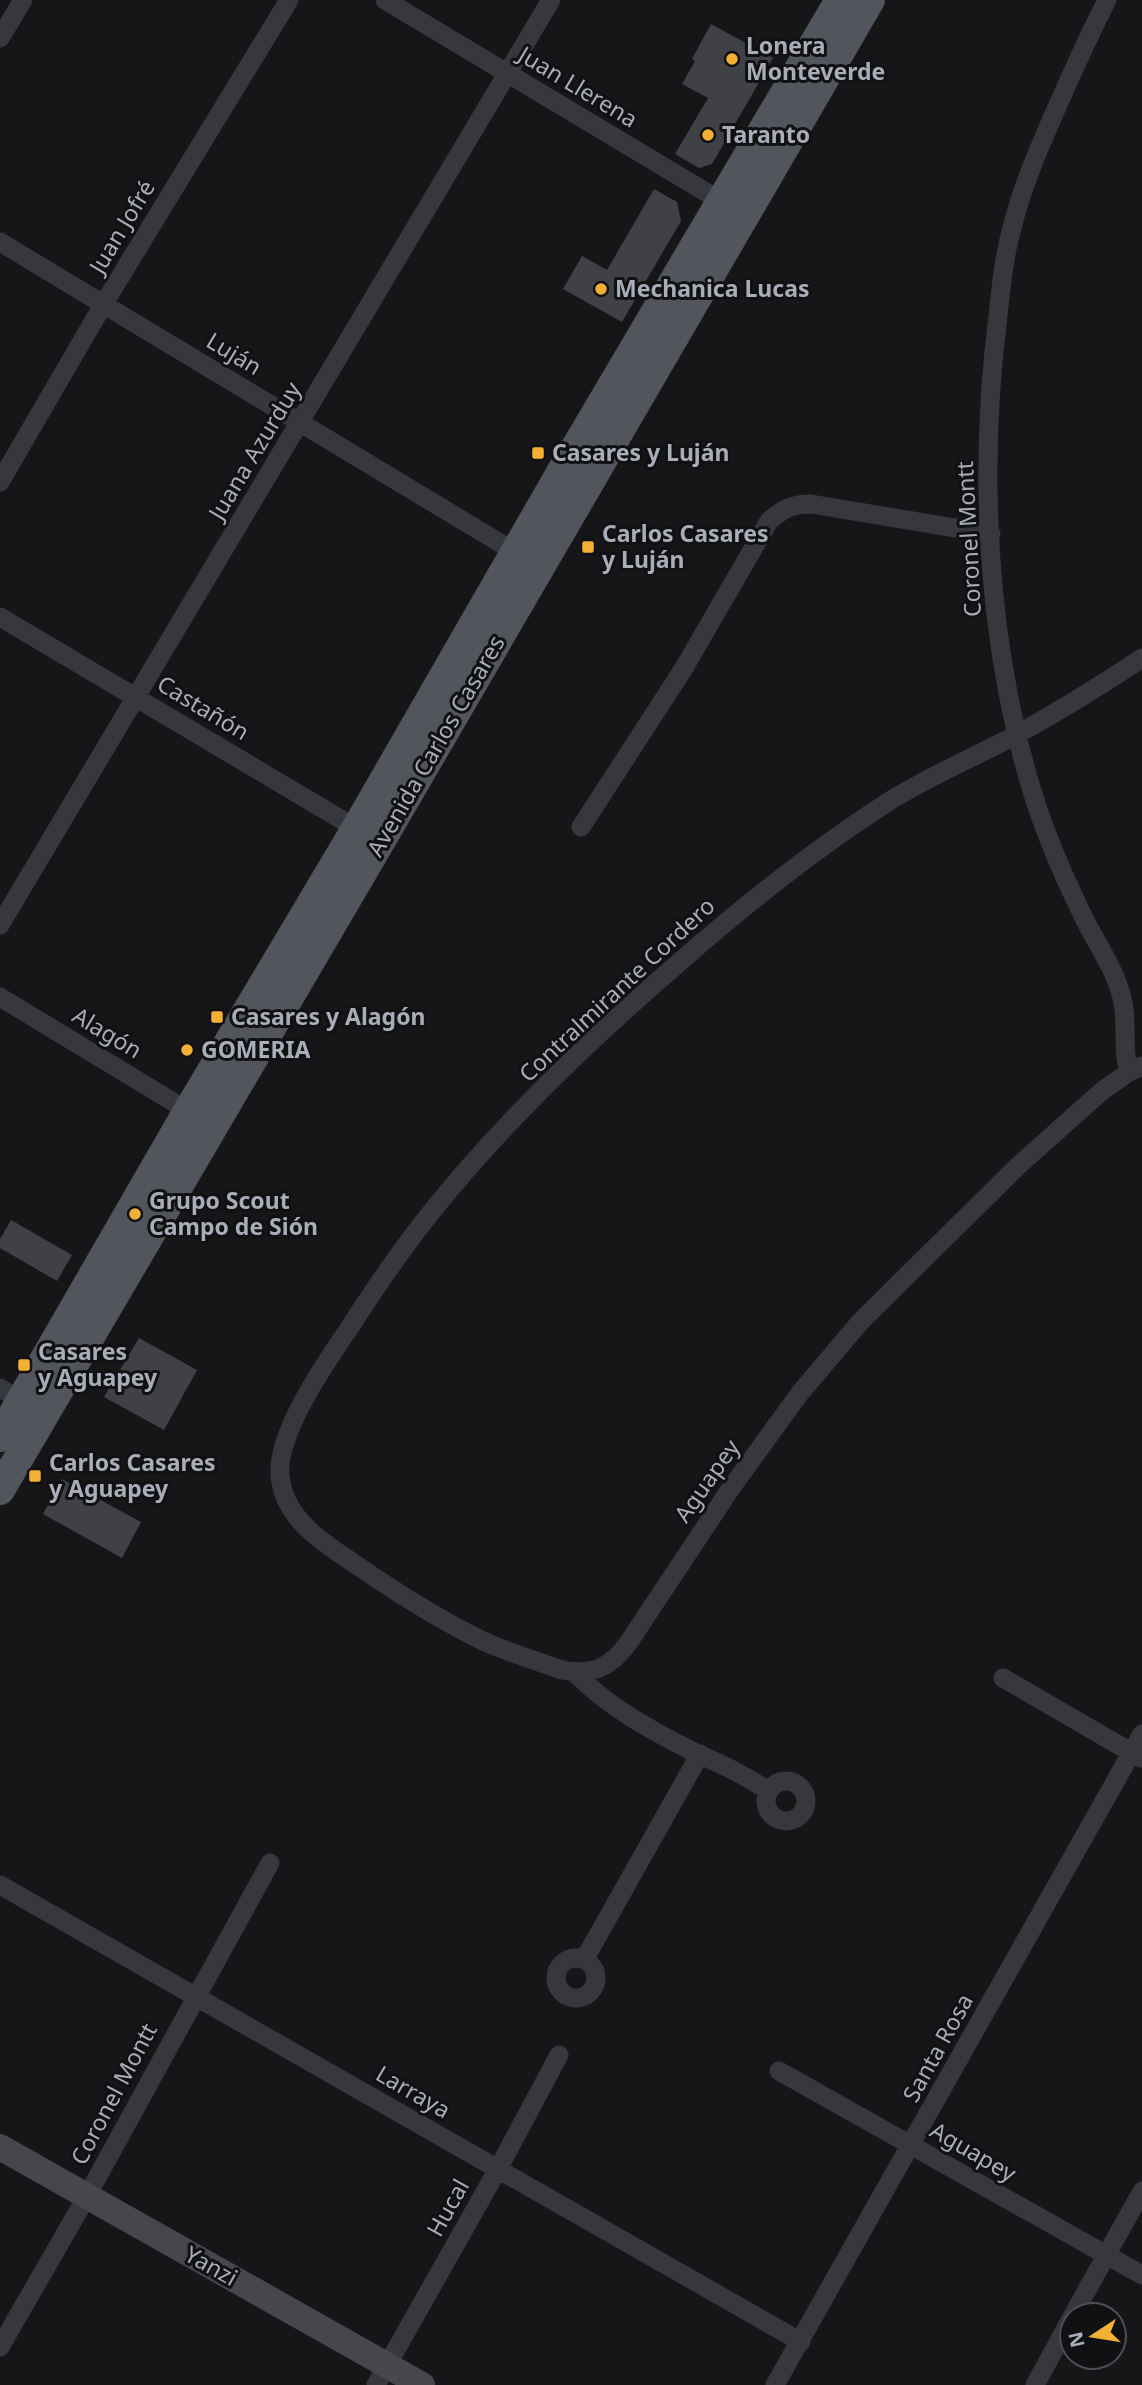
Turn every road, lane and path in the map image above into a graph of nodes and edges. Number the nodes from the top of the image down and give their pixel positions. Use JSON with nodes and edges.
{"nodes":[{"id":1,"x":23,"y":0,"type":"edge"},
{"id":2,"x":289,"y":0,"type":"edge"},
{"id":3,"x":385,"y":0,"type":"edge"},
{"id":4,"x":551,"y":0,"type":"edge"},
{"id":5,"x":840,"y":0,"type":"edge"},
{"id":6,"x":870,"y":0,"type":"edge"},
{"id":7,"x":1107,"y":0,"type":"edge"},
{"id":8,"x":0,"y":38,"type":"edge"},
{"id":9,"x":507,"y":72,"type":"junction"},
{"id":10,"x":734,"y":208,"type":"junction"},
{"id":11,"x":0,"y":242,"type":"edge"},
{"id":12,"x":103,"y":304,"type":"junction"},
{"id":13,"x":300,"y":422,"type":"junction"},
{"id":14,"x":0,"y":482,"type":"edge"},
{"id":15,"x":991,"y":534,"type":"junction"},
{"id":16,"x":515,"y":552,"type":"junction"},
{"id":17,"x":0,"y":617,"type":"edge"},
{"id":18,"x":1142,"y":658,"type":"edge"},
{"id":19,"x":137,"y":697,"type":"junction"},
{"id":20,"x":1016,"y":734,"type":"junction"},
{"id":21,"x":581,"y":827,"type":"dead end"},
{"id":22,"x":368,"y":836,"type":"junction"},
{"id":23,"x":0,"y":925,"type":"edge"},
{"id":24,"x":0,"y":997,"type":"edge"},
{"id":25,"x":1136,"y":1069,"type":"edge"},
{"id":26,"x":188,"y":1111,"type":"junction"},
{"id":27,"x":22,"y":1402,"type":"edge"},
{"id":28,"x":0,"y":1437,"type":"edge"},
{"id":29,"x":0,"y":1490,"type":"edge"},
{"id":30,"x":286,"y":1499,"type":"joint"},
{"id":31,"x":575,"y":1672,"type":"junction"},
{"id":32,"x":1003,"y":1678,"type":"dead end"},
{"id":33,"x":1142,"y":1734,"type":"edge"},
{"id":34,"x":700,"y":1754,"type":"junction"},
{"id":35,"x":1136,"y":1756,"type":"edge"},
{"id":36,"x":768,"y":1791,"type":"dead end"},
{"id":37,"x":270,"y":1863,"type":"dead end"},
{"id":38,"x":0,"y":1885,"type":"edge"},
{"id":39,"x":584,"y":1960,"type":"dead end"},
{"id":40,"x":195,"y":1995,"type":"junction"},
{"id":41,"x":559,"y":2055,"type":"dead end"},
{"id":42,"x":779,"y":2071,"type":"dead end"},
{"id":43,"x":911,"y":2145,"type":"junction"},
{"id":44,"x":0,"y":2147,"type":"edge"},
{"id":45,"x":498,"y":2169,"type":"junction"},
{"id":46,"x":1142,"y":2191,"type":"edge"},
{"id":47,"x":87,"y":2196,"type":"junction"},
{"id":48,"x":1105,"y":2256,"type":"junction"},
{"id":49,"x":1142,"y":2276,"type":"edge"},
{"id":50,"x":1081,"y":2301,"type":"edge"},
{"id":51,"x":801,"y":2342,"type":"junction"},
{"id":52,"x":1058,"y":2343,"type":"edge"},
{"id":53,"x":0,"y":2347,"type":"edge"},
{"id":54,"x":382,"y":2375,"type":"edge"},
{"id":55,"x":422,"y":2385,"type":"edge"},
{"id":56,"x":775,"y":2385,"type":"edge"},
{"id":57,"x":1035,"y":2385,"type":"edge"}],
"edges":[{"from":1,"to":8,"type":"street"},
{"from":2,"to":12,"type":"street","name":"Juan Jofré"},
{"from":3,"to":9,"type":"street","name":"Juan Llerena"},
{"from":4,"to":9,"type":"street","name":"Juana Azurduy"},
{"from":5,"to":10,"type":"main road","name":"Avenida Carlos Casares"},
{"from":6,"to":10,"type":"main road","name":"Avenida Carlos Casares"},
{"from":7,"to":15,"type":"street","name":"Coronel Montt"},
{"from":9,"to":10,"type":"street","name":"Juan Llerena"},
{"from":9,"to":13,"type":"street","name":"Juana Azurduy"},
{"from":10,"to":16,"type":"main road","name":"Avenida Carlos Casares"},
{"from":10,"to":22,"type":"main road","name":"Avenida Carlos Casares"},
{"from":11,"to":12,"type":"street","name":"Luján"},
{"from":12,"to":13,"type":"street","name":"Luján"},
{"from":12,"to":14,"type":"street","name":"Juan Jofré"},
{"from":13,"to":16,"type":"street","name":"Luján"},
{"from":13,"to":19,"type":"street","name":"Juana Azurduy"},
{"from":15,"to":20,"type":"street","name":"Coronel Montt"},
{"from":15,"to":21,"type":"street"},
{"from":16,"to":22,"type":"main road","name":"Avenida Carlos Casares"},
{"from":17,"to":19,"type":"street","name":"Castañón"},
{"from":18,"to":20,"type":"street","name":"Contralmirante Cordero"},
{"from":19,"to":22,"type":"street","name":"Castañón"},
{"from":19,"to":23,"type":"street","name":"Juana Azurduy"},
{"from":20,"to":25,"type":"street","name":"Coronel Montt"},
{"from":20,"to":30,"type":"street","name":"Contralmirante Cordero"},
{"from":22,"to":26,"type":"main road","name":"Avenida Carlos Casares"},
{"from":22,"to":27,"type":"main road","name":"Avenida Carlos Casares"},
{"from":24,"to":26,"type":"street","name":"Alagón"},
{"from":25,"to":31,"type":"street","name":"Aguapey"},
{"from":26,"to":27,"type":"main road","name":"Avenida Carlos Casares"},
{"from":27,"to":28,"type":"main road","name":"Avenida Carlos Casares"},
{"from":27,"to":29,"type":"main road","name":"Avenida Carlos Casares"},
{"from":30,"to":31,"type":"street","name":"Aguapey"},
{"from":31,"to":34,"type":"street"},
{"from":32,"to":35,"type":"street"},
{"from":33,"to":35,"type":"street","name":"Santa Rosa"},
{"from":34,"to":36,"type":"street"},
{"from":34,"to":39,"type":"street"},
{"from":35,"to":43,"type":"street","name":"Santa Rosa"},
{"from":37,"to":40,"type":"street","name":"Coronel Montt"},
{"from":38,"to":40,"type":"street","name":"Larraya"},
{"from":40,"to":45,"type":"street","name":"Larraya"},
{"from":40,"to":47,"type":"street","name":"Coronel Montt"},
{"from":41,"to":45,"type":"street","name":"Hucal"},
{"from":42,"to":43,"type":"street","name":"Aguapey"},
{"from":43,"to":48,"type":"street","name":"Aguapey"},
{"from":43,"to":51,"type":"street","name":"Santa Rosa"},
{"from":44,"to":47,"type":"street","name":"Yanzi"},
{"from":45,"to":51,"type":"street","name":"Larraya"},
{"from":45,"to":54,"type":"street","name":"Hucal"},
{"from":46,"to":48,"type":"street"},
{"from":47,"to":53,"type":"street","name":"Coronel Montt"},
{"from":47,"to":54,"type":"street","name":"Yanzi"},
{"from":48,"to":49,"type":"street","name":"Aguapey"},
{"from":48,"to":50,"type":"street"},
{"from":51,"to":56,"type":"street","name":"Santa Rosa"},
{"from":52,"to":57,"type":"street"},
{"from":54,"to":55,"type":"street","name":"Yanzi"}]}
